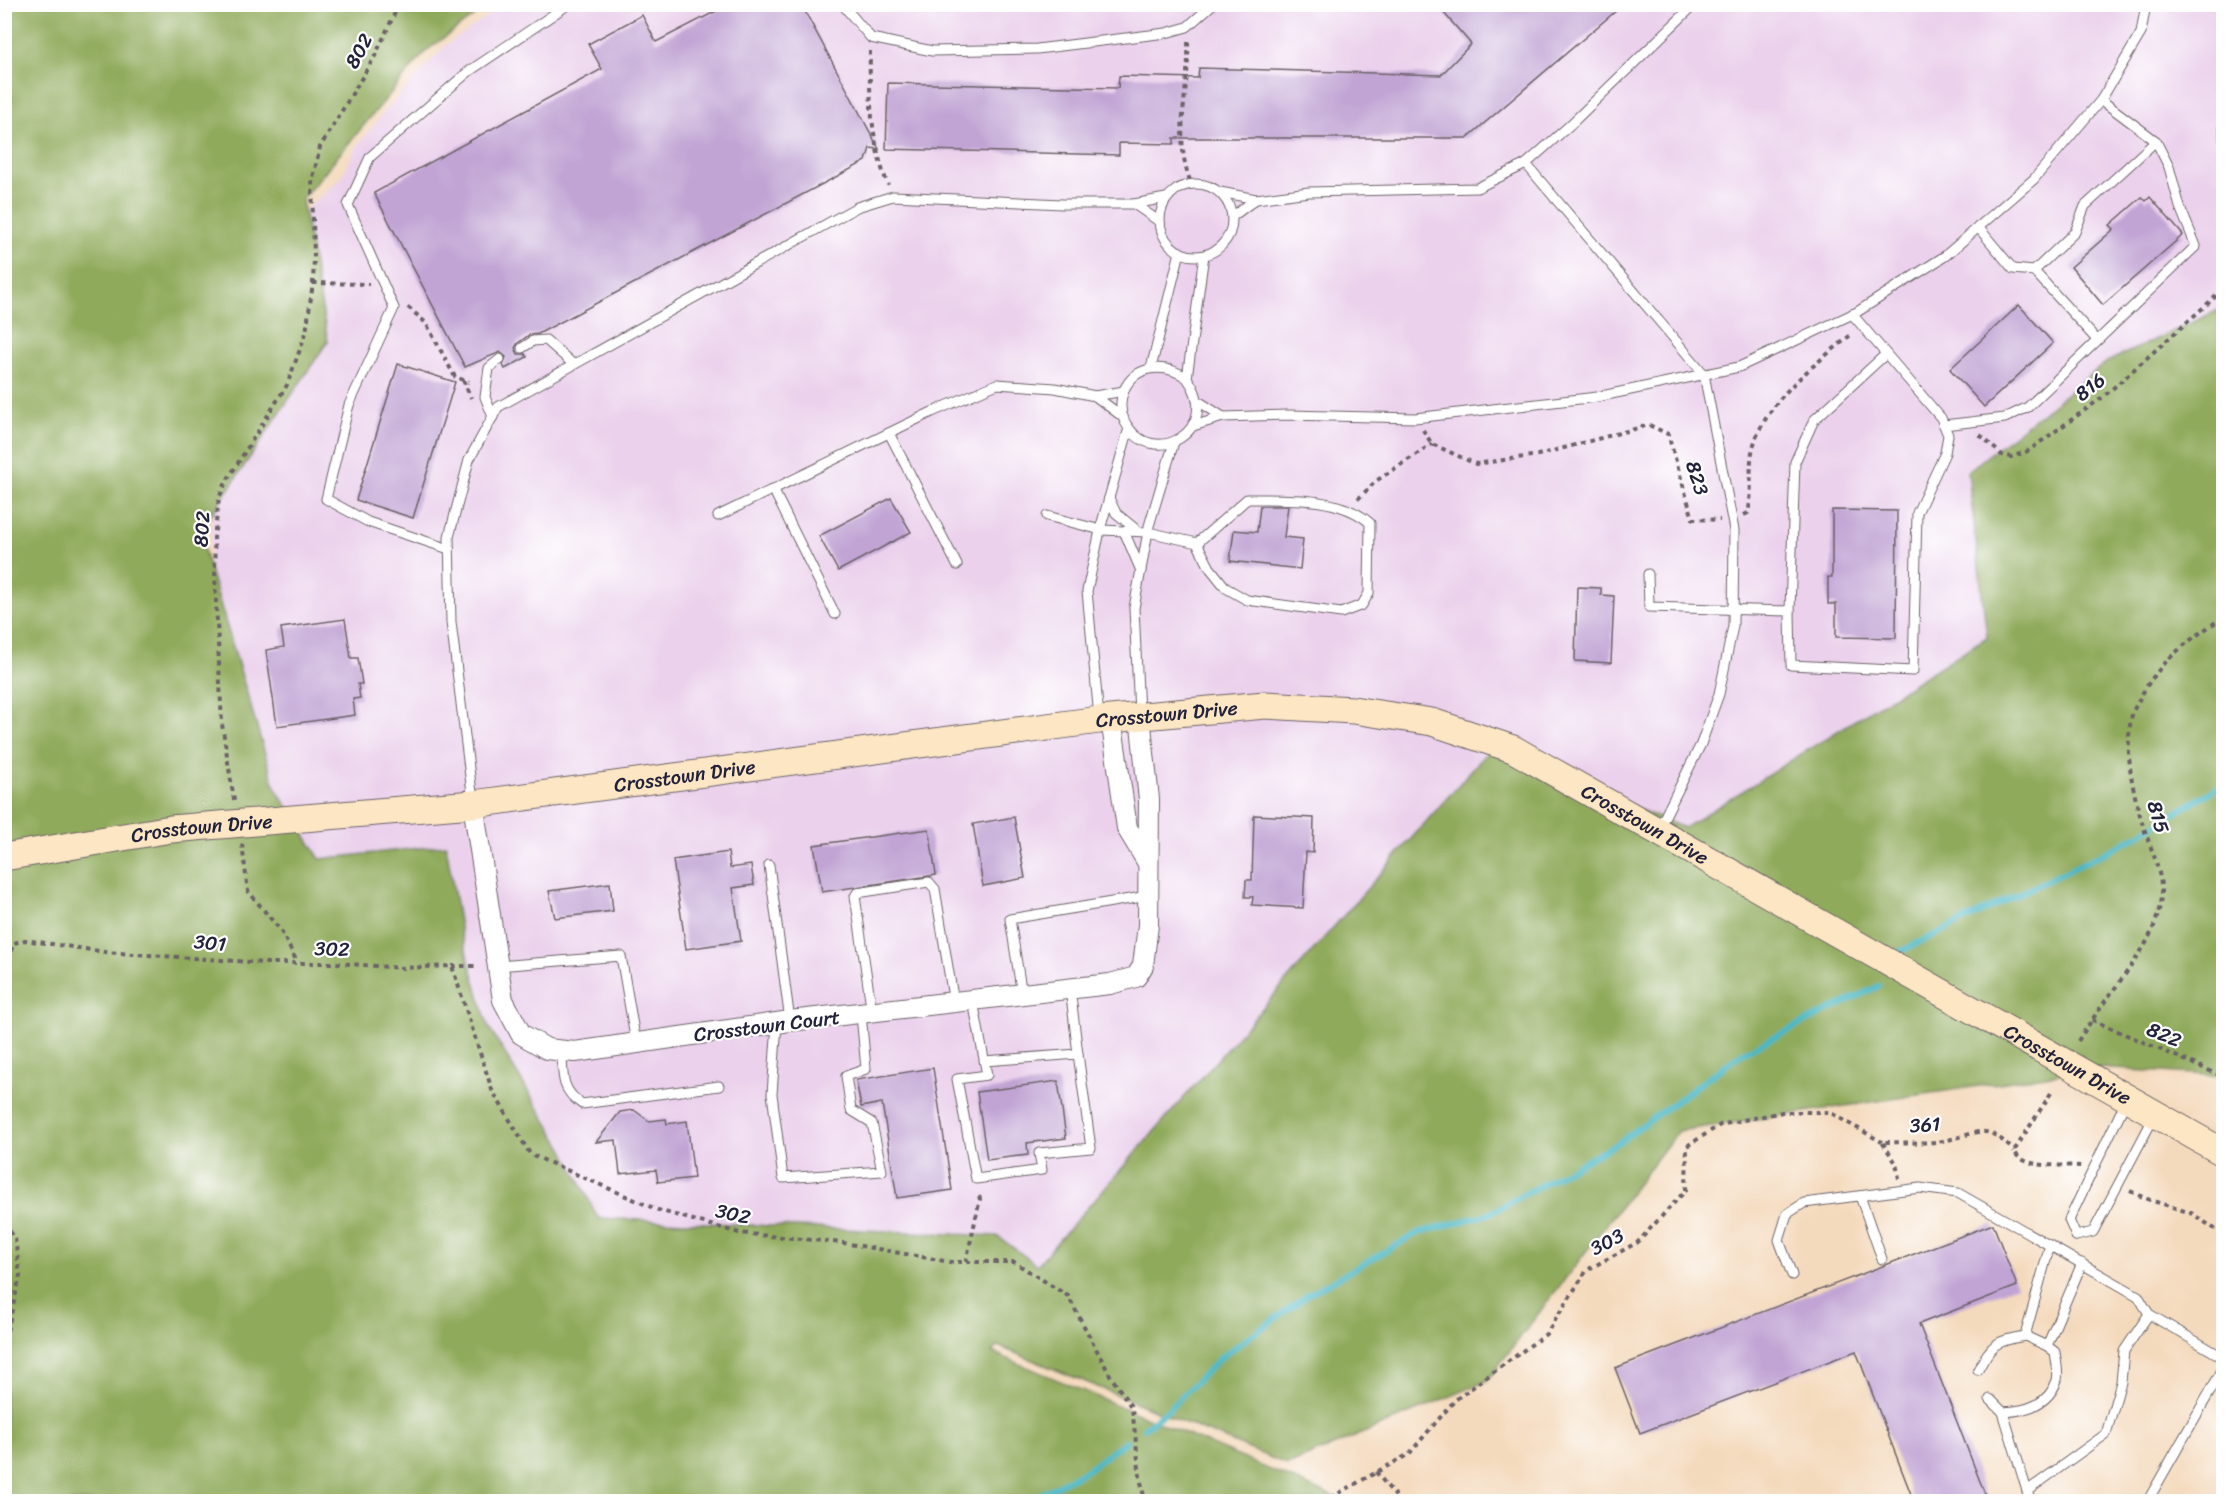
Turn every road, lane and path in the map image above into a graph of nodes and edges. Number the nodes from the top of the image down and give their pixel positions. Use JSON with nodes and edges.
{"nodes":[{"id":1,"x":399,"y":4,"type":"edge"},
{"id":2,"x":569,"y":4,"type":"edge"},
{"id":3,"x":842,"y":4,"type":"edge"},
{"id":4,"x":1213,"y":4,"type":"edge"},
{"id":5,"x":1695,"y":4,"type":"edge"},
{"id":6,"x":2146,"y":4,"type":"edge"},
{"id":7,"x":2223,"y":23,"type":"edge"},
{"id":8,"x":1187,"y":27,"type":"junction"},
{"id":9,"x":871,"y":38,"type":"junction"},
{"id":10,"x":2101,"y":100,"type":"junction"},
{"id":11,"x":2223,"y":140,"type":"edge"},
{"id":12,"x":2156,"y":141,"type":"junction"},
{"id":13,"x":1526,"y":164,"type":"junction"},
{"id":14,"x":1191,"y":183,"type":"junction"},
{"id":15,"x":1220,"y":192,"type":"junction"},
{"id":16,"x":893,"y":196,"type":"junction"},
{"id":17,"x":1166,"y":198,"type":"junction"},
{"id":18,"x":1256,"y":199,"type":"junction"},
{"id":19,"x":1134,"y":204,"type":"junction"},
{"id":20,"x":1233,"y":216,"type":"junction"},
{"id":21,"x":1160,"y":222,"type":"junction"},
{"id":22,"x":1978,"y":227,"type":"junction"},
{"id":23,"x":1179,"y":252,"type":"junction"},
{"id":24,"x":1204,"y":255,"type":"junction"},
{"id":25,"x":2034,"y":271,"type":"junction"},
{"id":26,"x":313,"y":283,"type":"junction"},
{"id":27,"x":386,"y":288,"type":"junction"},
{"id":28,"x":2223,"y":289,"type":"edge"},
{"id":29,"x":1852,"y":314,"type":"junction"},
{"id":30,"x":1862,"y":325,"type":"junction"},
{"id":31,"x":2097,"y":340,"type":"junction"},
{"id":32,"x":522,"y":348,"type":"dead end"},
{"id":33,"x":1887,"y":354,"type":"junction"},
{"id":34,"x":500,"y":359,"type":"dead end"},
{"id":35,"x":573,"y":364,"type":"junction"},
{"id":36,"x":1151,"y":368,"type":"junction"},
{"id":37,"x":1704,"y":374,"type":"junction"},
{"id":38,"x":1187,"y":378,"type":"junction"},
{"id":39,"x":470,"y":382,"type":"dead end"},
{"id":40,"x":1124,"y":391,"type":"junction"},
{"id":41,"x":1095,"y":396,"type":"junction"},
{"id":42,"x":1198,"y":400,"type":"junction"},
{"id":43,"x":493,"y":417,"type":"junction"},
{"id":44,"x":1123,"y":417,"type":"junction"},
{"id":45,"x":1223,"y":417,"type":"junction"},
{"id":46,"x":1415,"y":418,"type":"junction"},
{"id":47,"x":1965,"y":422,"type":"junction"},
{"id":48,"x":1944,"y":425,"type":"junction"},
{"id":49,"x":1193,"y":426,"type":"junction"},
{"id":50,"x":1129,"y":428,"type":"junction"},
{"id":51,"x":889,"y":433,"type":"junction"},
{"id":52,"x":1174,"y":442,"type":"junction"},
{"id":53,"x":1432,"y":444,"type":"junction"},
{"id":54,"x":773,"y":489,"type":"junction"},
{"id":55,"x":1109,"y":498,"type":"junction"},
{"id":56,"x":1348,"y":508,"type":"junction"},
{"id":57,"x":718,"y":516,"type":"dead end"},
{"id":58,"x":1047,"y":516,"type":"dead end"},
{"id":59,"x":1732,"y":521,"type":"junction"},
{"id":60,"x":1101,"y":530,"type":"junction"},
{"id":61,"x":1124,"y":531,"type":"junction"},
{"id":62,"x":1144,"y":532,"type":"junction"},
{"id":63,"x":1197,"y":543,"type":"junction"},
{"id":64,"x":449,"y":549,"type":"junction"},
{"id":65,"x":957,"y":565,"type":"dead end"},
{"id":66,"x":1141,"y":571,"type":"junction"},
{"id":67,"x":1648,"y":574,"type":"dead end"},
{"id":68,"x":1733,"y":608,"type":"junction"},
{"id":69,"x":1790,"y":611,"type":"junction"},
{"id":70,"x":835,"y":614,"type":"dead end"},
{"id":71,"x":2223,"y":617,"type":"edge"},
{"id":72,"x":1140,"y":717,"type":"junction"},
{"id":73,"x":1105,"y":719,"type":"junction"},
{"id":74,"x":234,"y":800,"type":"dead end"},
{"id":75,"x":473,"y":804,"type":"junction"},
{"id":76,"x":1658,"y":830,"type":"junction"},
{"id":77,"x":242,"y":843,"type":"dead end"},
{"id":78,"x":4,"y":857,"type":"edge"},
{"id":79,"x":1148,"y":863,"type":"junction"},
{"id":80,"x":770,"y":865,"type":"dead end"},
{"id":81,"x":1148,"y":896,"type":"junction"},
{"id":82,"x":297,"y":962,"type":"junction"},
{"id":83,"x":452,"y":966,"type":"junction"},
{"id":84,"x":497,"y":966,"type":"junction"},
{"id":85,"x":4,"y":968,"type":"edge"},
{"id":86,"x":1071,"y":988,"type":"junction"},
{"id":87,"x":1022,"y":995,"type":"junction"},
{"id":88,"x":964,"y":1001,"type":"junction"},
{"id":89,"x":867,"y":1013,"type":"junction"},
{"id":90,"x":2092,"y":1020,"type":"junction"},
{"id":91,"x":783,"y":1022,"type":"junction"},
{"id":92,"x":2078,"y":1041,"type":"dead end"},
{"id":93,"x":636,"y":1043,"type":"junction"},
{"id":94,"x":561,"y":1051,"type":"junction"},
{"id":95,"x":1078,"y":1054,"type":"junction"},
{"id":96,"x":984,"y":1061,"type":"junction"},
{"id":97,"x":2223,"y":1077,"type":"edge"},
{"id":98,"x":719,"y":1086,"type":"dead end"},
{"id":99,"x":2127,"y":1098,"type":"junction"},
{"id":100,"x":2156,"y":1114,"type":"junction"},
{"id":101,"x":1882,"y":1142,"type":"junction"},
{"id":102,"x":2014,"y":1151,"type":"dead end"},
{"id":103,"x":2223,"y":1153,"type":"edge"},
{"id":104,"x":976,"y":1179,"type":"junction"},
{"id":105,"x":1900,"y":1190,"type":"junction"},
{"id":106,"x":1860,"y":1196,"type":"junction"},
{"id":107,"x":4,"y":1224,"type":"edge"},
{"id":108,"x":2076,"y":1236,"type":"junction"},
{"id":109,"x":2050,"y":1245,"type":"junction"},
{"id":110,"x":2066,"y":1254,"type":"junction"},
{"id":111,"x":1881,"y":1259,"type":"dead end"},
{"id":112,"x":966,"y":1262,"type":"junction"},
{"id":113,"x":2082,"y":1263,"type":"junction"},
{"id":114,"x":1792,"y":1275,"type":"dead end"},
{"id":115,"x":2149,"y":1314,"type":"junction"},
{"id":116,"x":2025,"y":1336,"type":"junction"},
{"id":117,"x":4,"y":1344,"type":"edge"},
{"id":118,"x":2047,"y":1346,"type":"junction"},
{"id":119,"x":2223,"y":1358,"type":"edge"},
{"id":120,"x":2223,"y":1367,"type":"edge"},
{"id":121,"x":1978,"y":1370,"type":"dead end"},
{"id":122,"x":1990,"y":1399,"type":"dead end"},
{"id":123,"x":2003,"y":1412,"type":"junction"},
{"id":124,"x":1375,"y":1472,"type":"junction"},
{"id":125,"x":2027,"y":1491,"type":"junction"},
{"id":126,"x":1145,"y":1502,"type":"edge"},
{"id":127,"x":1323,"y":1502,"type":"edge"},
{"id":128,"x":1400,"y":1502,"type":"edge"},
{"id":129,"x":2031,"y":1502,"type":"edge"},
{"id":130,"x":2147,"y":1502,"type":"edge"}],
"edges":[{"from":1,"to":26,"type":"path","name":"802"},
{"from":2,"to":27,"type":"lane"},
{"from":3,"to":9,"type":"lane"},
{"from":4,"to":8,"type":"lane"},
{"from":5,"to":13,"type":"lane"},
{"from":6,"to":10,"type":"lane"},
{"from":7,"to":11,"type":"lane"},
{"from":8,"to":9,"type":"lane"},
{"from":8,"to":14,"type":"path"},
{"from":9,"to":16,"type":"path"},
{"from":10,"to":12,"type":"lane"},
{"from":10,"to":22,"type":"lane"},
{"from":12,"to":25,"type":"lane"},
{"from":12,"to":31,"type":"lane"},
{"from":13,"to":18,"type":"lane"},
{"from":13,"to":37,"type":"lane"},
{"from":14,"to":15,"type":"lane"},
{"from":14,"to":17,"type":"lane"},
{"from":15,"to":18,"type":"lane"},
{"from":15,"to":20,"type":"lane"},
{"from":16,"to":19,"type":"lane"},
{"from":16,"to":35,"type":"lane"},
{"from":17,"to":19,"type":"lane"},
{"from":17,"to":21,"type":"lane"},
{"from":18,"to":20,"type":"lane"},
{"from":19,"to":21,"type":"lane"},
{"from":20,"to":24,"type":"lane"},
{"from":21,"to":23,"type":"lane"},
{"from":22,"to":25,"type":"lane"},
{"from":22,"to":29,"type":"lane"},
{"from":23,"to":24,"type":"lane"},
{"from":23,"to":36,"type":"lane"},
{"from":24,"to":38,"type":"lane"},
{"from":25,"to":31,"type":"lane"},
{"from":26,"to":27,"type":"path"},
{"from":26,"to":74,"type":"path","name":"802"},
{"from":27,"to":39,"type":"path"},
{"from":27,"to":64,"type":"lane"},
{"from":28,"to":47,"type":"path","name":"816"},
{"from":29,"to":30,"type":"lane"},
{"from":29,"to":37,"type":"lane"},
{"from":30,"to":33,"type":"lane"},
{"from":30,"to":59,"type":"path"},
{"from":31,"to":47,"type":"lane"},
{"from":32,"to":35,"type":"lane"},
{"from":33,"to":48,"type":"lane"},
{"from":33,"to":69,"type":"lane"},
{"from":34,"to":43,"type":"lane"},
{"from":35,"to":43,"type":"lane"},
{"from":36,"to":38,"type":"lane"},
{"from":36,"to":40,"type":"lane"},
{"from":37,"to":46,"type":"lane"},
{"from":37,"to":59,"type":"lane"},
{"from":38,"to":42,"type":"lane"},
{"from":40,"to":41,"type":"lane"},
{"from":40,"to":44,"type":"lane"},
{"from":41,"to":44,"type":"lane"},
{"from":41,"to":51,"type":"lane"},
{"from":42,"to":45,"type":"lane"},
{"from":42,"to":49,"type":"lane"},
{"from":43,"to":64,"type":"lane"},
{"from":44,"to":50,"type":"lane"},
{"from":45,"to":46,"type":"lane"},
{"from":45,"to":49,"type":"lane"},
{"from":46,"to":53,"type":"path"},
{"from":47,"to":48,"type":"lane"},
{"from":48,"to":69,"type":"lane"},
{"from":49,"to":52,"type":"lane"},
{"from":50,"to":52,"type":"lane"},
{"from":50,"to":55,"type":"lane"},
{"from":51,"to":54,"type":"lane"},
{"from":51,"to":65,"type":"lane"},
{"from":52,"to":62,"type":"lane"},
{"from":53,"to":56,"type":"path"},
{"from":53,"to":59,"type":"path","name":"823"},
{"from":54,"to":57,"type":"lane"},
{"from":54,"to":70,"type":"lane"},
{"from":55,"to":60,"type":"lane"},
{"from":55,"to":62,"type":"lane"},
{"from":56,"to":63,"type":"lane"},
{"from":56,"to":63,"type":"lane"},
{"from":58,"to":60,"type":"lane"},
{"from":59,"to":68,"type":"lane"},
{"from":60,"to":61,"type":"lane"},
{"from":60,"to":73,"type":"lane"},
{"from":61,"to":62,"type":"lane"},
{"from":61,"to":66,"type":"lane"},
{"from":62,"to":63,"type":"lane"},
{"from":62,"to":66,"type":"lane"},
{"from":64,"to":75,"type":"lane"},
{"from":66,"to":72,"type":"lane"},
{"from":67,"to":68,"type":"lane"},
{"from":68,"to":69,"type":"lane"},
{"from":68,"to":76,"type":"lane"},
{"from":71,"to":90,"type":"path","name":"815"},
{"from":72,"to":73,"type":"street","name":"Crosstown Drive"},
{"from":72,"to":76,"type":"street","name":"Crosstown Drive"},
{"from":72,"to":79,"type":"street","name":"Crosstown Court"},
{"from":73,"to":75,"type":"street","name":"Crosstown Drive"},
{"from":73,"to":79,"type":"street","name":"Crosstown Court"},
{"from":75,"to":78,"type":"street","name":"Crosstown Drive"},
{"from":75,"to":84,"type":"street","name":"Crosstown Court"},
{"from":76,"to":99,"type":"street","name":"Crosstown Drive"},
{"from":77,"to":82,"type":"path"},
{"from":79,"to":81,"type":"street","name":"Crosstown Court"},
{"from":80,"to":91,"type":"lane"},
{"from":81,"to":86,"type":"street","name":"Crosstown Court"},
{"from":81,"to":87,"type":"lane"},
{"from":82,"to":83,"type":"path","name":"302"},
{"from":82,"to":85,"type":"path","name":"301"},
{"from":83,"to":84,"type":"path"},
{"from":83,"to":112,"type":"path","name":"302"},
{"from":84,"to":93,"type":"lane"},
{"from":84,"to":94,"type":"street","name":"Crosstown Court"},
{"from":86,"to":87,"type":"street","name":"Crosstown Court"},
{"from":86,"to":95,"type":"lane"},
{"from":87,"to":88,"type":"street","name":"Crosstown Court"},
{"from":88,"to":89,"type":"street","name":"Crosstown Court"},
{"from":88,"to":89,"type":"lane"},
{"from":88,"to":96,"type":"lane"},
{"from":89,"to":91,"type":"street","name":"Crosstown Court"},
{"from":89,"to":91,"type":"lane"},
{"from":90,"to":92,"type":"path","name":"815"},
{"from":90,"to":97,"type":"path","name":"822"},
{"from":91,"to":93,"type":"street","name":"Crosstown Court"},
{"from":93,"to":94,"type":"street","name":"Crosstown Court"},
{"from":94,"to":98,"type":"lane"},
{"from":95,"to":96,"type":"lane"},
{"from":95,"to":104,"type":"lane"},
{"from":96,"to":104,"type":"lane"},
{"from":99,"to":100,"type":"street","name":"Crosstown Drive"},
{"from":99,"to":108,"type":"lane"},
{"from":100,"to":103,"type":"street","name":"Crosstown Drive"},
{"from":100,"to":108,"type":"lane"},
{"from":101,"to":102,"type":"path","name":"361"},
{"from":101,"to":105,"type":"path","name":"361"},
{"from":101,"to":124,"type":"path","name":"303"},
{"from":104,"to":112,"type":"path"},
{"from":105,"to":106,"type":"lane"},
{"from":105,"to":109,"type":"lane"},
{"from":106,"to":111,"type":"lane"},
{"from":106,"to":114,"type":"lane"},
{"from":107,"to":117,"type":"path"},
{"from":108,"to":110,"type":"lane"},
{"from":109,"to":110,"type":"lane"},
{"from":109,"to":116,"type":"lane"},
{"from":110,"to":113,"type":"lane"},
{"from":112,"to":126,"type":"path","name":"302"},
{"from":113,"to":115,"type":"lane"},
{"from":113,"to":118,"type":"lane"},
{"from":115,"to":119,"type":"lane"},
{"from":115,"to":125,"type":"lane"},
{"from":116,"to":118,"type":"lane"},
{"from":116,"to":121,"type":"lane"},
{"from":118,"to":123,"type":"lane"},
{"from":120,"to":130,"type":"lane"},
{"from":122,"to":123,"type":"lane"},
{"from":123,"to":125,"type":"lane"},
{"from":124,"to":127,"type":"path","name":"303"},
{"from":124,"to":128,"type":"path"},
{"from":125,"to":129,"type":"lane"}]}
